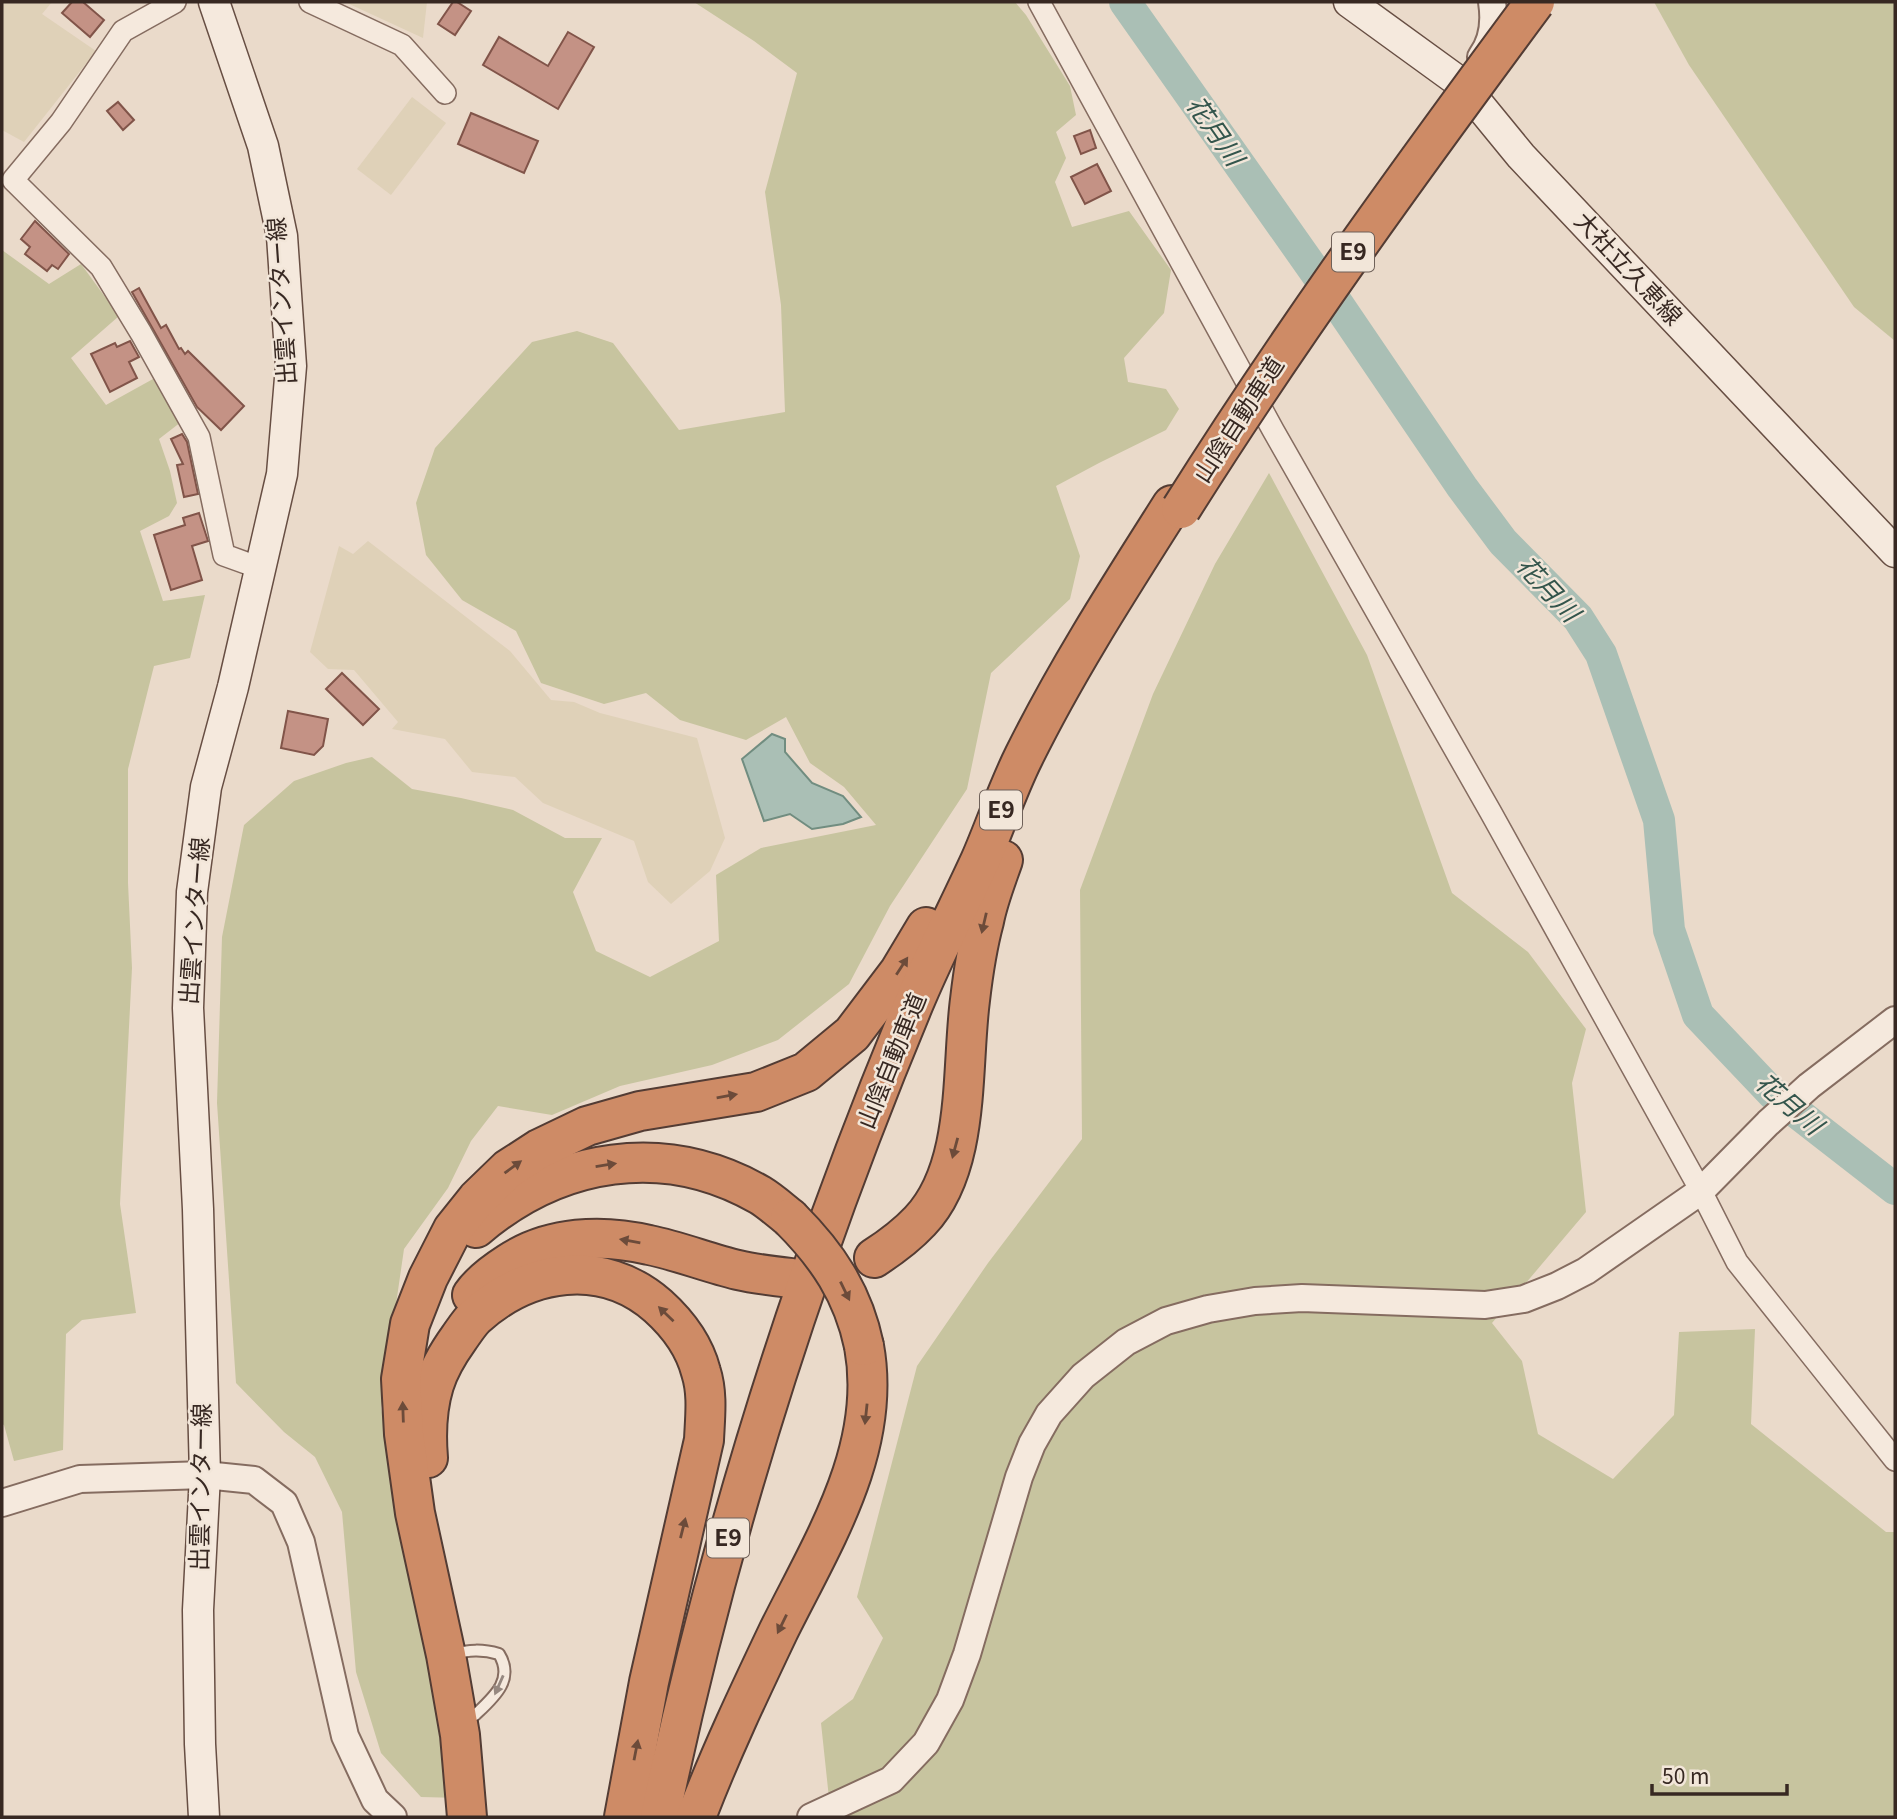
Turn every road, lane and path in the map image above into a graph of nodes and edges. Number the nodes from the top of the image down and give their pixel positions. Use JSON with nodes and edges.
{"nodes":[{"id":1,"x":175,"y":2,"type":"edge"},
{"id":2,"x":214,"y":2,"type":"edge"},
{"id":3,"x":310,"y":2,"type":"edge"},
{"id":4,"x":1040,"y":2,"type":"edge"},
{"id":5,"x":1349,"y":2,"type":"edge"},
{"id":6,"x":1492,"y":2,"type":"edge"},
{"id":7,"x":1522,"y":2,"type":"edge"},
{"id":8,"x":1535,"y":2,"type":"edge"},
{"id":9,"x":1462,"y":84,"type":"junction"},
{"id":10,"x":445,"y":93,"type":"dead end"},
{"id":11,"x":1177,"y":507,"type":"junction"},
{"id":12,"x":1895,"y":552,"type":"edge"},
{"id":13,"x":260,"y":568,"type":"junction"},
{"id":14,"x":1028,"y":762,"type":"junction"},
{"id":15,"x":1895,"y":1020,"type":"edge"},
{"id":16,"x":1701,"y":1191,"type":"junction"},
{"id":17,"x":874,"y":1258,"type":"dead end"},
{"id":18,"x":802,"y":1271,"type":"junction"},
{"id":19,"x":428,"y":1278,"type":"junction"},
{"id":20,"x":435,"y":1383,"type":"junction"},
{"id":21,"x":1895,"y":1460,"type":"edge"},
{"id":22,"x":205,"y":1475,"type":"junction"},
{"id":23,"x":2,"y":1503,"type":"edge"},
{"id":24,"x":455,"y":1653,"type":"junction"},
{"id":25,"x":204,"y":1817,"type":"edge"},
{"id":26,"x":393,"y":1817,"type":"edge"},
{"id":27,"x":467,"y":1817,"type":"edge"},
{"id":28,"x":483,"y":1817,"type":"edge"},
{"id":29,"x":624,"y":1817,"type":"edge"},
{"id":30,"x":660,"y":1817,"type":"edge"},
{"id":31,"x":696,"y":1817,"type":"edge"},
{"id":32,"x":811,"y":1817,"type":"edge"}],
"edges":[{"from":1,"to":13,"type":"street"},
{"from":2,"to":13,"type":"main road","name":"出雲インター線"},
{"from":3,"to":10,"type":"street"},
{"from":4,"to":16,"type":"street"},
{"from":5,"to":9,"type":"main road","name":"大社立久恵線"},
{"from":6,"to":9,"type":"street"},
{"from":7,"to":11,"type":"highway","name":"山陰自動車道","number":"E9"},
{"from":8,"to":11,"type":"highway","name":"山陰自動車道","number":"E9","bridge":true},
{"from":9,"to":12,"type":"main road","name":"大社立久恵線"},
{"from":11,"to":14,"type":"highway","name":"山陰自動車道","number":"E9"},
{"from":13,"to":22,"type":"main road","name":"出雲インター線"},
{"from":14,"to":17,"type":"highway","one_way":true},
{"from":14,"to":18,"type":"highway","name":"山陰自動車道","number":"E9"},
{"from":19,"to":14,"type":"highway","one_way":true},
{"from":15,"to":16,"type":"street"},
{"from":16,"to":21,"type":"street"},
{"from":16,"to":32,"type":"street"},
{"from":18,"to":20,"type":"highway","one_way":true},
{"from":18,"to":30,"type":"highway","number":"E9"},
{"from":24,"to":19,"type":"highway","one_way":true},
{"from":19,"to":31,"type":"highway","one_way":true,"bridge":true},
{"from":20,"to":24,"type":"highway"},
{"from":29,"to":20,"type":"highway","one_way":true},
{"from":22,"to":23,"type":"street"},
{"from":22,"to":25,"type":"main road","name":"出雲インター線"},
{"from":22,"to":26,"type":"street"},
{"from":24,"to":27,"type":"highway"},
{"from":24,"to":28,"type":"highway","one_way":true}]}
